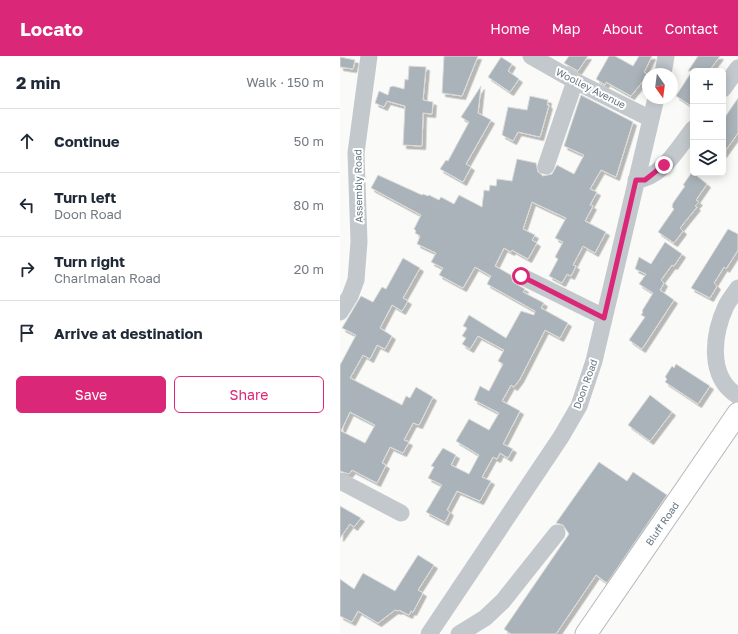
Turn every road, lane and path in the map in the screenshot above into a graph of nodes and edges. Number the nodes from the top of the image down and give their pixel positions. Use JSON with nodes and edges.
{"nodes":[{"id":1,"x":369,"y":56,"type":"edge"},
{"id":2,"x":531,"y":56,"type":"edge"},
{"id":3,"x":666,"y":56,"type":"edge"},
{"id":4,"x":664,"y":68,"type":"edge"},
{"id":5,"x":738,"y":68,"type":"edge"},
{"id":6,"x":575,"y":81,"type":"junction"},
{"id":7,"x":726,"y":85,"type":"edge"},
{"id":8,"x":655,"y":104,"type":"edge"},
{"id":9,"x":651,"y":119,"type":"junction"},
{"id":10,"x":690,"y":133,"type":"edge"},
{"id":11,"x":546,"y":166,"type":"dead end"},
{"id":12,"x":636,"y":180,"type":"junction"},
{"id":13,"x":521,"y":276,"type":"dead end"},
{"id":14,"x":738,"y":288,"type":"edge"},
{"id":15,"x":340,"y":312,"type":"edge"},
{"id":16,"x":604,"y":318,"type":"junction"},
{"id":17,"x":738,"y":396,"type":"edge"},
{"id":18,"x":738,"y":413,"type":"edge"},
{"id":19,"x":340,"y":481,"type":"edge"},
{"id":20,"x":401,"y":513,"type":"dead end"},
{"id":21,"x":557,"y":533,"type":"dead end"},
{"id":22,"x":429,"y":634,"type":"edge"},
{"id":23,"x":459,"y":634,"type":"edge"},
{"id":24,"x":586,"y":634,"type":"edge"}],
"edges":[{"from":1,"to":15,"type":"street","name":"Assembly Road"},
{"from":2,"to":6,"type":"street","name":"Woolley Avenue"},
{"from":3,"to":4,"type":"street"},
{"from":5,"to":7,"type":"street"},
{"from":6,"to":9,"type":"street","name":"Woolley Avenue"},
{"from":6,"to":11,"type":"street"},
{"from":8,"to":9,"type":"street","name":"Doon Road"},
{"from":9,"to":12,"type":"street","name":"Doon Road"},
{"from":10,"to":12,"type":"street"},
{"from":12,"to":16,"type":"street","name":"Doon Road"},
{"from":13,"to":16,"type":"street"},
{"from":14,"to":17,"type":"street"},
{"from":16,"to":22,"type":"street","name":"Doon Road"},
{"from":18,"to":24,"type":"main road","name":"Bluff Road"},
{"from":19,"to":20,"type":"street"},
{"from":21,"to":23,"type":"street"}]}
